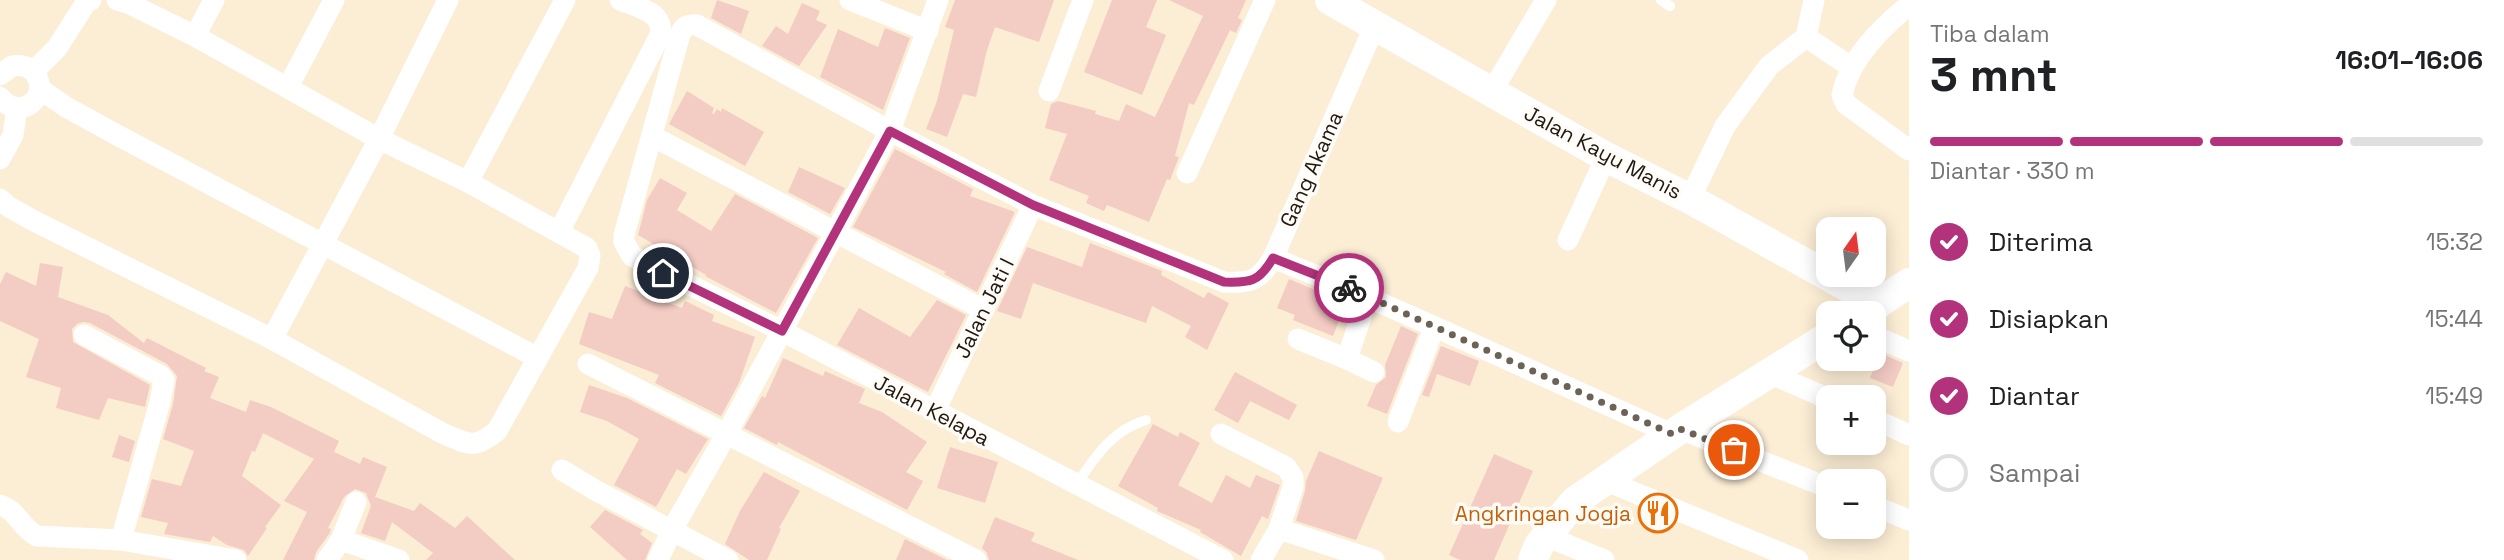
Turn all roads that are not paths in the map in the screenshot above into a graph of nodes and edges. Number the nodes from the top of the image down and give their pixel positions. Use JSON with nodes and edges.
{"nodes":[{"id":1,"x":91,"y":0,"type":"edge"},
{"id":2,"x":117,"y":0,"type":"edge"},
{"id":3,"x":214,"y":0,"type":"edge"},
{"id":4,"x":334,"y":0,"type":"edge"},
{"id":5,"x":448,"y":0,"type":"edge"},
{"id":6,"x":565,"y":0,"type":"edge"},
{"id":7,"x":620,"y":0,"type":"edge"},
{"id":8,"x":850,"y":0,"type":"edge"},
{"id":9,"x":938,"y":0,"type":"edge"},
{"id":10,"x":1083,"y":0,"type":"edge"},
{"id":11,"x":1265,"y":0,"type":"edge"},
{"id":12,"x":1330,"y":0,"type":"edge"},
{"id":13,"x":1546,"y":0,"type":"edge"},
{"id":14,"x":1815,"y":0,"type":"edge"},
{"id":15,"x":1909,"y":5,"type":"edge"},
{"id":16,"x":1375,"y":25,"type":"junction"},
{"id":17,"x":928,"y":30,"type":"junction"},
{"id":18,"x":195,"y":36,"type":"junction"},
{"id":19,"x":1806,"y":37,"type":"junction"},
{"id":20,"x":1851,"y":67,"type":"junction"},
{"id":21,"x":0,"y":75,"type":"edge"},
{"id":22,"x":37,"y":80,"type":"junction"},
{"id":23,"x":288,"y":87,"type":"junction"},
{"id":24,"x":1049,"y":91,"type":"dead end"},
{"id":25,"x":1492,"y":91,"type":"junction"},
{"id":26,"x":9,"y":103,"type":"edge"},
{"id":27,"x":890,"y":131,"type":"junction"},
{"id":28,"x":652,"y":135,"type":"junction"},
{"id":29,"x":379,"y":139,"type":"junction"},
{"id":30,"x":1909,"y":150,"type":"edge"},
{"id":31,"x":1606,"y":157,"type":"junction"},
{"id":32,"x":0,"y":159,"type":"edge"},
{"id":33,"x":1187,"y":173,"type":"dead end"},
{"id":34,"x":468,"y":182,"type":"junction"},
{"id":35,"x":0,"y":199,"type":"edge"},
{"id":36,"x":1690,"y":199,"type":"junction"},
{"id":37,"x":1033,"y":205,"type":"junction"},
{"id":38,"x":837,"y":231,"type":"junction"},
{"id":39,"x":559,"y":232,"type":"junction"},
{"id":40,"x":1568,"y":240,"type":"dead end"},
{"id":41,"x":322,"y":243,"type":"junction"},
{"id":42,"x":1273,"y":258,"type":"junction"},
{"id":43,"x":1909,"y":283,"type":"edge"},
{"id":44,"x":1368,"y":296,"type":"junction"},
{"id":45,"x":1858,"y":301,"type":"edge"},
{"id":46,"x":1881,"y":301,"type":"edge"},
{"id":47,"x":984,"y":310,"type":"junction"},
{"id":48,"x":1434,"y":328,"type":"junction"},
{"id":49,"x":782,"y":331,"type":"junction"},
{"id":50,"x":84,"y":335,"type":"dead end"},
{"id":51,"x":272,"y":339,"type":"junction"},
{"id":52,"x":1298,"y":339,"type":"dead end"},
{"id":53,"x":1886,"y":342,"type":"edge"},
{"id":54,"x":1816,"y":345,"type":"edge"},
{"id":55,"x":1909,"y":351,"type":"edge"},
{"id":56,"x":538,"y":358,"type":"junction"},
{"id":57,"x":1347,"y":359,"type":"junction"},
{"id":58,"x":588,"y":364,"type":"dead end"},
{"id":59,"x":1374,"y":372,"type":"dead end"},
{"id":60,"x":1771,"y":374,"type":"junction"},
{"id":61,"x":1816,"y":393,"type":"edge"},
{"id":62,"x":934,"y":411,"type":"junction"},
{"id":63,"x":1146,"y":420,"type":"dead end"},
{"id":64,"x":1398,"y":422,"type":"dead end"},
{"id":65,"x":1886,"y":424,"type":"edge"},
{"id":66,"x":1676,"y":431,"type":"junction"},
{"id":67,"x":727,"y":433,"type":"junction"},
{"id":68,"x":1221,"y":434,"type":"dead end"},
{"id":69,"x":1909,"y":435,"type":"edge"},
{"id":70,"x":562,"y":470,"type":"dead end"},
{"id":71,"x":1604,"y":480,"type":"junction"},
{"id":72,"x":1816,"y":483,"type":"edge"},
{"id":73,"x":1076,"y":485,"type":"junction"},
{"id":74,"x":356,"y":502,"type":"dead end"},
{"id":75,"x":0,"y":505,"type":"edge"},
{"id":76,"x":1886,"y":511,"type":"edge"},
{"id":77,"x":1909,"y":520,"type":"edge"},
{"id":78,"x":1279,"y":529,"type":"junction"},
{"id":79,"x":672,"y":530,"type":"junction"},
{"id":80,"x":121,"y":540,"type":"junction"},
{"id":81,"x":341,"y":540,"type":"junction"},
{"id":82,"x":1539,"y":548,"type":"edge"},
{"id":83,"x":965,"y":558,"type":"edge"},
{"id":84,"x":236,"y":560,"type":"edge"},
{"id":85,"x":327,"y":560,"type":"edge"},
{"id":86,"x":399,"y":560,"type":"edge"},
{"id":87,"x":658,"y":560,"type":"edge"},
{"id":88,"x":728,"y":560,"type":"edge"},
{"id":89,"x":1223,"y":560,"type":"edge"},
{"id":90,"x":1261,"y":560,"type":"edge"},
{"id":91,"x":1374,"y":560,"type":"edge"},
{"id":92,"x":1604,"y":560,"type":"edge"},
{"id":93,"x":1798,"y":560,"type":"edge"}],
"edges":[{"from":1,"to":22,"type":"street"},
{"from":2,"to":18,"type":"street"},
{"from":3,"to":18,"type":"street"},
{"from":4,"to":23,"type":"street"},
{"from":5,"to":29,"type":"street"},
{"from":6,"to":34,"type":"street"},
{"from":7,"to":39,"type":"street"},
{"from":8,"to":17,"type":"street"},
{"from":9,"to":17,"type":"street"},
{"from":10,"to":24,"type":"street"},
{"from":11,"to":33,"type":"street"},
{"from":12,"to":16,"type":"street","name":"Jalan Kayu Manis"},
{"from":13,"to":25,"type":"street"},
{"from":14,"to":19,"type":"street"},
{"from":15,"to":20,"type":"street"},
{"from":16,"to":25,"type":"street","name":"Jalan Kayu Manis"},
{"from":16,"to":42,"type":"street","name":"Gang Akama"},
{"from":17,"to":27,"type":"street"},
{"from":18,"to":23,"type":"street"},
{"from":19,"to":20,"type":"street"},
{"from":19,"to":36,"type":"street"},
{"from":20,"to":30,"type":"street"},
{"from":21,"to":22,"type":"street"},
{"from":22,"to":26,"type":"street"},
{"from":22,"to":41,"type":"street"},
{"from":23,"to":29,"type":"street"},
{"from":25,"to":31,"type":"street","name":"Jalan Kayu Manis"},
{"from":26,"to":32,"type":"street"},
{"from":27,"to":28,"type":"street"},
{"from":27,"to":37,"type":"street"},
{"from":27,"to":38,"type":"street"},
{"from":28,"to":38,"type":"street"},
{"from":28,"to":49,"type":"street","name":"Jalan Kelapa"},
{"from":29,"to":34,"type":"street"},
{"from":29,"to":41,"type":"street"},
{"from":31,"to":36,"type":"street","name":"Jalan Kayu Manis"},
{"from":31,"to":40,"type":"street"},
{"from":34,"to":39,"type":"street"},
{"from":35,"to":51,"type":"street"},
{"from":36,"to":45,"type":"street","name":"Jalan Kayu Manis"},
{"from":37,"to":42,"type":"street","name":"Gang Akama"},
{"from":37,"to":47,"type":"street","name":"Jalan Jati I"},
{"from":38,"to":47,"type":"street"},
{"from":38,"to":49,"type":"street"},
{"from":39,"to":56,"type":"street"},
{"from":41,"to":51,"type":"street"},
{"from":41,"to":56,"type":"street"},
{"from":42,"to":44,"type":"street"},
{"from":43,"to":46,"type":"street"},
{"from":44,"to":48,"type":"street"},
{"from":44,"to":57,"type":"street"},
{"from":47,"to":62,"type":"street","name":"Jalan Jati I"},
{"from":48,"to":64,"type":"street"},
{"from":48,"to":66,"type":"street"},
{"from":49,"to":62,"type":"street","name":"Jalan Kelapa"},
{"from":49,"to":67,"type":"street"},
{"from":50,"to":80,"type":"street"},
{"from":51,"to":56,"type":"street"},
{"from":52,"to":57,"type":"street"},
{"from":53,"to":55,"type":"street"},
{"from":54,"to":60,"type":"street"},
{"from":57,"to":59,"type":"street"},
{"from":58,"to":67,"type":"street"},
{"from":60,"to":61,"type":"street"},
{"from":60,"to":66,"type":"street"},
{"from":62,"to":73,"type":"street","name":"Jalan Kelapa"},
{"from":63,"to":73,"type":"lane"},
{"from":65,"to":69,"type":"street"},
{"from":66,"to":71,"type":"street"},
{"from":66,"to":72,"type":"street"},
{"from":67,"to":79,"type":"street"},
{"from":67,"to":83,"type":"street"},
{"from":68,"to":78,"type":"street"},
{"from":70,"to":79,"type":"street"},
{"from":71,"to":82,"type":"street"},
{"from":71,"to":93,"type":"street"},
{"from":73,"to":89,"type":"street","name":"Jalan Kelapa"},
{"from":74,"to":81,"type":"street"},
{"from":75,"to":80,"type":"street"},
{"from":76,"to":77,"type":"street"},
{"from":78,"to":90,"type":"street"},
{"from":78,"to":91,"type":"street"},
{"from":79,"to":87,"type":"street"},
{"from":79,"to":88,"type":"street"},
{"from":80,"to":84,"type":"street"},
{"from":81,"to":85,"type":"street"},
{"from":81,"to":86,"type":"street"},
{"from":82,"to":92,"type":"street"}]}
